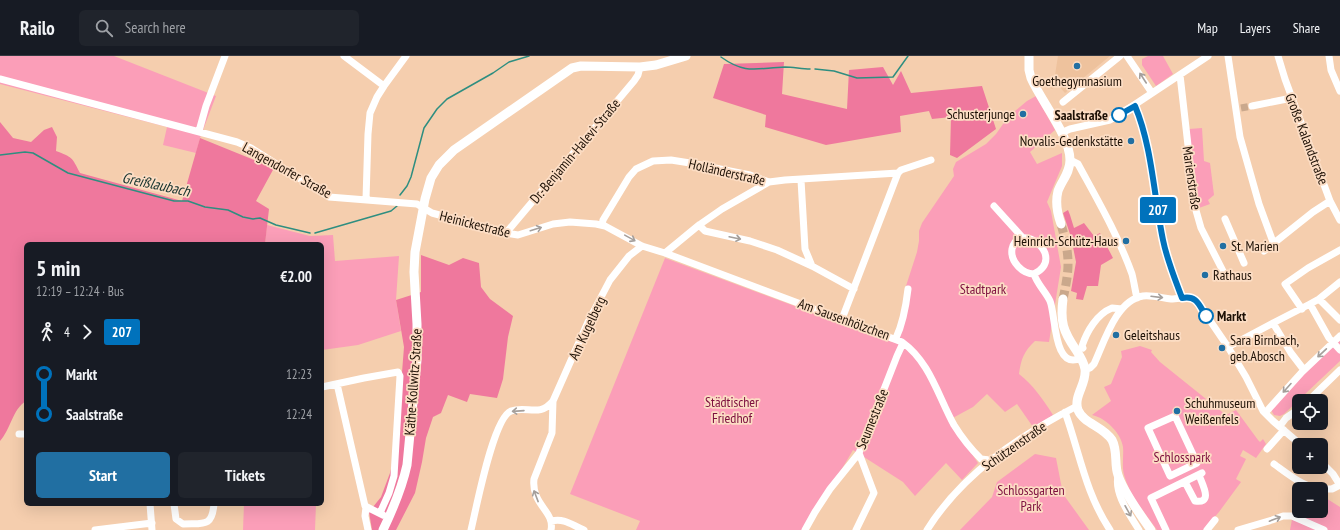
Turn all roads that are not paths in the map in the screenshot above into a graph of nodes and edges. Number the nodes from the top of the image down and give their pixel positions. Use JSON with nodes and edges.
{"nodes":[{"id":1,"x":225,"y":56,"type":"edge"},
{"id":2,"x":344,"y":56,"type":"edge"},
{"id":3,"x":406,"y":56,"type":"edge"},
{"id":4,"x":686,"y":56,"type":"edge"},
{"id":5,"x":1030,"y":56,"type":"edge"},
{"id":6,"x":1120,"y":56,"type":"edge"},
{"id":7,"x":1127,"y":56,"type":"edge"},
{"id":8,"x":1208,"y":56,"type":"edge"},
{"id":9,"x":1228,"y":56,"type":"edge"},
{"id":10,"x":1278,"y":56,"type":"edge"},
{"id":11,"x":1329,"y":56,"type":"edge"},
{"id":12,"x":640,"y":67,"type":"junction"},
{"id":13,"x":1180,"y":75,"type":"junction"},
{"id":14,"x":0,"y":78,"type":"edge"},
{"id":15,"x":384,"y":86,"type":"junction"},
{"id":16,"x":1340,"y":91,"type":"edge"},
{"id":17,"x":1152,"y":93,"type":"junction"},
{"id":18,"x":1292,"y":98,"type":"junction"},
{"id":19,"x":1063,"y":102,"type":"dead end"},
{"id":20,"x":1135,"y":106,"type":"junction"},
{"id":21,"x":1252,"y":106,"type":"tunnel mouth"},
{"id":22,"x":199,"y":131,"type":"junction"},
{"id":23,"x":1061,"y":133,"type":"junction"},
{"id":24,"x":931,"y":160,"type":"dead end"},
{"id":25,"x":1070,"y":160,"type":"junction"},
{"id":26,"x":898,"y":173,"type":"junction"},
{"id":27,"x":801,"y":180,"type":"junction"},
{"id":28,"x":769,"y":182,"type":"junction"},
{"id":29,"x":366,"y":199,"type":"junction"},
{"id":30,"x":1330,"y":201,"type":"junction"},
{"id":31,"x":994,"y":206,"type":"dead end"},
{"id":32,"x":423,"y":207,"type":"junction"},
{"id":33,"x":1339,"y":215,"type":"edge"},
{"id":34,"x":1225,"y":219,"type":"dead end"},
{"id":35,"x":1061,"y":224,"type":"tunnel mouth"},
{"id":36,"x":602,"y":225,"type":"junction"},
{"id":37,"x":699,"y":225,"type":"junction"},
{"id":38,"x":506,"y":233,"type":"junction"},
{"id":39,"x":1023,"y":238,"type":"junction"},
{"id":40,"x":1273,"y":242,"type":"junction"},
{"id":41,"x":642,"y":246,"type":"junction"},
{"id":42,"x":1340,"y":250,"type":"edge"},
{"id":43,"x":1264,"y":251,"type":"dead end"},
{"id":44,"x":665,"y":253,"type":"junction"},
{"id":45,"x":1244,"y":263,"type":"dead end"},
{"id":46,"x":812,"y":266,"type":"junction"},
{"id":47,"x":1034,"y":274,"type":"junction"},
{"id":48,"x":1224,"y":275,"type":"dead end"},
{"id":49,"x":1340,"y":282,"type":"edge"},
{"id":50,"x":854,"y":289,"type":"junction"},
{"id":51,"x":908,"y":289,"type":"dead end"},
{"id":52,"x":1197,"y":290,"type":"dead end"},
{"id":53,"x":1137,"y":298,"type":"junction"},
{"id":54,"x":1182,"y":298,"type":"junction"},
{"id":55,"x":1193,"y":298,"type":"junction"},
{"id":56,"x":1064,"y":299,"type":"tunnel mouth"},
{"id":57,"x":1319,"y":299,"type":"junction"},
{"id":58,"x":1310,"y":304,"type":"junction"},
{"id":59,"x":1122,"y":309,"type":"junction"},
{"id":60,"x":1302,"y":309,"type":"junction"},
{"id":61,"x":842,"y":319,"type":"junction"},
{"id":62,"x":1340,"y":320,"type":"edge"},
{"id":63,"x":1272,"y":323,"type":"junction"},
{"id":64,"x":1340,"y":336,"type":"edge"},
{"id":65,"x":896,"y":338,"type":"junction"},
{"id":66,"x":903,"y":343,"type":"junction"},
{"id":67,"x":1333,"y":343,"type":"junction"},
{"id":68,"x":1228,"y":347,"type":"junction"},
{"id":69,"x":1084,"y":348,"type":"dead end"},
{"id":70,"x":1340,"y":350,"type":"edge"},
{"id":71,"x":1081,"y":358,"type":"junction"},
{"id":72,"x":1085,"y":369,"type":"junction"},
{"id":73,"x":1304,"y":370,"type":"junction"},
{"id":74,"x":1340,"y":370,"type":"edge"},
{"id":75,"x":337,"y":384,"type":"junction"},
{"id":76,"x":324,"y":387,"type":"edge"},
{"id":77,"x":1315,"y":394,"type":"edge"},
{"id":78,"x":553,"y":401,"type":"junction"},
{"id":79,"x":1077,"y":406,"type":"junction"},
{"id":80,"x":540,"y":411,"type":"junction"},
{"id":81,"x":1065,"y":412,"type":"junction"},
{"id":82,"x":1265,"y":413,"type":"junction"},
{"id":83,"x":1292,"y":414,"type":"edge"},
{"id":84,"x":1175,"y":416,"type":"joint"},
{"id":85,"x":552,"y":421,"type":"junction"},
{"id":86,"x":1282,"y":428,"type":"junction"},
{"id":87,"x":1293,"y":438,"type":"edge"},
{"id":88,"x":1267,"y":449,"type":"dead end"},
{"id":89,"x":859,"y":453,"type":"junction"},
{"id":90,"x":990,"y":460,"type":"junction"},
{"id":91,"x":1274,"y":464,"type":"dead end"},
{"id":92,"x":1328,"y":467,"type":"edge"},
{"id":93,"x":1338,"y":475,"type":"edge"},
{"id":94,"x":1118,"y":476,"type":"junction"},
{"id":95,"x":1185,"y":482,"type":"junction"},
{"id":96,"x":1299,"y":482,"type":"edge"},
{"id":97,"x":1340,"y":485,"type":"edge"},
{"id":98,"x":1328,"y":489,"type":"edge"},
{"id":99,"x":150,"y":506,"type":"edge"},
{"id":100,"x":174,"y":506,"type":"edge"},
{"id":101,"x":214,"y":506,"type":"edge"},
{"id":102,"x":366,"y":507,"type":"junction"},
{"id":103,"x":380,"y":513,"type":"junction"},
{"id":104,"x":389,"y":518,"type":"junction"},
{"id":105,"x":1215,"y":520,"type":"dead end"},
{"id":106,"x":551,"y":521,"type":"junction"},
{"id":107,"x":152,"y":526,"type":"edge"},
{"id":108,"x":94,"y":530,"type":"edge"},
{"id":109,"x":368,"y":530,"type":"edge"},
{"id":110,"x":383,"y":530,"type":"edge"},
{"id":111,"x":471,"y":530,"type":"edge"},
{"id":112,"x":551,"y":530,"type":"edge"},
{"id":113,"x":584,"y":530,"type":"edge"},
{"id":114,"x":805,"y":530,"type":"edge"},
{"id":115,"x":856,"y":530,"type":"edge"},
{"id":116,"x":927,"y":530,"type":"edge"},
{"id":117,"x":1110,"y":530,"type":"edge"},
{"id":118,"x":1139,"y":530,"type":"edge"},
{"id":119,"x":1151,"y":530,"type":"edge"},
{"id":120,"x":1166,"y":530,"type":"edge"},
{"id":121,"x":1207,"y":530,"type":"edge"},
{"id":122,"x":1238,"y":530,"type":"edge"},
{"id":123,"x":1324,"y":530,"type":"edge"}],
"edges":[{"from":1,"to":22,"type":"street"},
{"from":2,"to":15,"type":"street"},
{"from":3,"to":15,"type":"street"},
{"from":4,"to":12,"type":"main road"},
{"from":5,"to":23,"type":"main road"},
{"from":6,"to":19,"type":"street"},
{"from":17,"to":7,"type":"street","one_way":true},
{"from":8,"to":13,"type":"street"},
{"from":9,"to":40,"type":"street"},
{"from":10,"to":18,"type":"street","name":"Große Kalandstraße"},
{"from":11,"to":16,"type":"street"},
{"from":12,"to":32,"type":"main road"},
{"from":12,"to":38,"type":"street","name":"Dr.-Benjamin-Halevi-Straße"},
{"from":13,"to":17,"type":"street"},
{"from":13,"to":48,"type":"street","name":"Marienstraße"},
{"from":14,"to":22,"type":"street","name":"Langendorfer Straße"},
{"from":15,"to":29,"type":"street"},
{"from":17,"to":20,"type":"street"},
{"from":18,"to":21,"type":"street"},
{"from":18,"to":30,"type":"street","name":"Große Kalandstraße"},
{"from":20,"to":23,"type":"street"},
{"from":20,"to":54,"type":"street"},
{"from":22,"to":29,"type":"street","name":"Langendorfer Straße"},
{"from":23,"to":25,"type":"main road"},
{"from":24,"to":26,"type":"street","name":"Holländerstraße"},
{"from":25,"to":35,"type":"main road"},
{"from":25,"to":53,"type":"street"},
{"from":26,"to":27,"type":"street","name":"Holländerstraße"},
{"from":26,"to":50,"type":"street"},
{"from":27,"to":28,"type":"street","name":"Holländerstraße"},
{"from":27,"to":46,"type":"street"},
{"from":28,"to":36,"type":"street","name":"Holländerstraße"},
{"from":28,"to":37,"type":"street"},
{"from":29,"to":32,"type":"street","name":"Langendorfer Straße"},
{"from":30,"to":33,"type":"street","name":"Große Kalandstraße"},
{"from":30,"to":40,"type":"street"},
{"from":31,"to":39,"type":"street"},
{"from":32,"to":38,"type":"street","name":"Heinickestraße"},
{"from":32,"to":104,"type":"main road","name":"Käthe-Kollwitz-Straße"},
{"from":34,"to":45,"type":"street"},
{"from":38,"to":36,"type":"street","name":"Heinickestraße","one_way":true},
{"from":36,"to":41,"type":"street","name":"Heinickestraße","one_way":true},
{"from":37,"to":44,"type":"street"},
{"from":37,"to":46,"type":"street","one_way":true},
{"from":39,"to":47,"type":"street"},
{"from":39,"to":47,"type":"street"},
{"from":40,"to":43,"type":"street"},
{"from":41,"to":44,"type":"street","name":"Am Sausenhölzchen"},
{"from":41,"to":78,"type":"street","name":"Am Kugelberg"},
{"from":42,"to":60,"type":"street"},
{"from":44,"to":61,"type":"street","name":"Am Sausenhölzchen"},
{"from":46,"to":50,"type":"street"},
{"from":47,"to":71,"type":"street"},
{"from":49,"to":57,"type":"street"},
{"from":50,"to":61,"type":"street"},
{"from":51,"to":65,"type":"street"},
{"from":52,"to":55,"type":"street"},
{"from":53,"to":54,"type":"street","one_way":true},
{"from":53,"to":59,"type":"street"},
{"from":54,"to":55,"type":"street"},
{"from":55,"to":68,"type":"street"},
{"from":56,"to":71,"type":"main road"},
{"from":57,"to":58,"type":"street"},
{"from":57,"to":62,"type":"street"},
{"from":58,"to":60,"type":"street"},
{"from":58,"to":67,"type":"street"},
{"from":59,"to":69,"type":"street"},
{"from":59,"to":72,"type":"street"},
{"from":60,"to":63,"type":"street"},
{"from":61,"to":65,"type":"street","name":"Am Sausenhölzchen"},
{"from":63,"to":68,"type":"street"},
{"from":63,"to":73,"type":"street"},
{"from":64,"to":67,"type":"street"},
{"from":65,"to":66,"type":"street","name":"Am Sausenhölzchen"},
{"from":66,"to":89,"type":"street","name":"Seumestraße"},
{"from":66,"to":90,"type":"street","name":"Am Sausenhölzchen"},
{"from":67,"to":70,"type":"street"},
{"from":67,"to":73,"type":"street","one_way":true},
{"from":68,"to":82,"type":"street"},
{"from":71,"to":72,"type":"main road"},
{"from":72,"to":79,"type":"main road"},
{"from":73,"to":82,"type":"street","one_way":true},
{"from":74,"to":77,"type":"street"},
{"from":75,"to":76,"type":"street"},
{"from":75,"to":102,"type":"street"},
{"from":75,"to":103,"type":"street"},
{"from":78,"to":80,"type":"street"},
{"from":78,"to":85,"type":"street","name":"Am Kugelberg"},
{"from":79,"to":81,"type":"street","name":"Schützenstraße"},
{"from":79,"to":94,"type":"main road"},
{"from":80,"to":85,"type":"street"},
{"from":80,"to":111,"type":"street","one_way":true},
{"from":81,"to":90,"type":"street","name":"Schützenstraße"},
{"from":81,"to":117,"type":"street"},
{"from":82,"to":86,"type":"street"},
{"from":83,"to":86,"type":"street"},
{"from":84,"to":84,"type":"street"},
{"from":106,"to":85,"type":"street","name":"Am Kugelberg","one_way":true},
{"from":86,"to":87,"type":"street"},
{"from":86,"to":88,"type":"street"},
{"from":89,"to":114,"type":"street","name":"Seumestraße"},
{"from":89,"to":115,"type":"street"},
{"from":90,"to":116,"type":"street","name":"Schützenstraße"},
{"from":91,"to":96,"type":"street"},
{"from":92,"to":93,"type":"street"},
{"from":93,"to":97,"type":"street"},
{"from":94,"to":118,"type":"street","one_way":true},
{"from":94,"to":119,"type":"main road"},
{"from":95,"to":95,"type":"street"},
{"from":95,"to":120,"type":"street"},
{"from":97,"to":98,"type":"street"},
{"from":99,"to":107,"type":"street"},
{"from":100,"to":101,"type":"street"},
{"from":102,"to":103,"type":"street"},
{"from":102,"to":109,"type":"street"},
{"from":103,"to":104,"type":"street"},
{"from":104,"to":110,"type":"main road","name":"Käthe-Kollwitz-Straße"},
{"from":105,"to":121,"type":"street"},
{"from":106,"to":112,"type":"street"},
{"from":106,"to":113,"type":"street"},
{"from":107,"to":108,"type":"street"},
{"from":122,"to":123,"type":"street","one_way":true}]}
